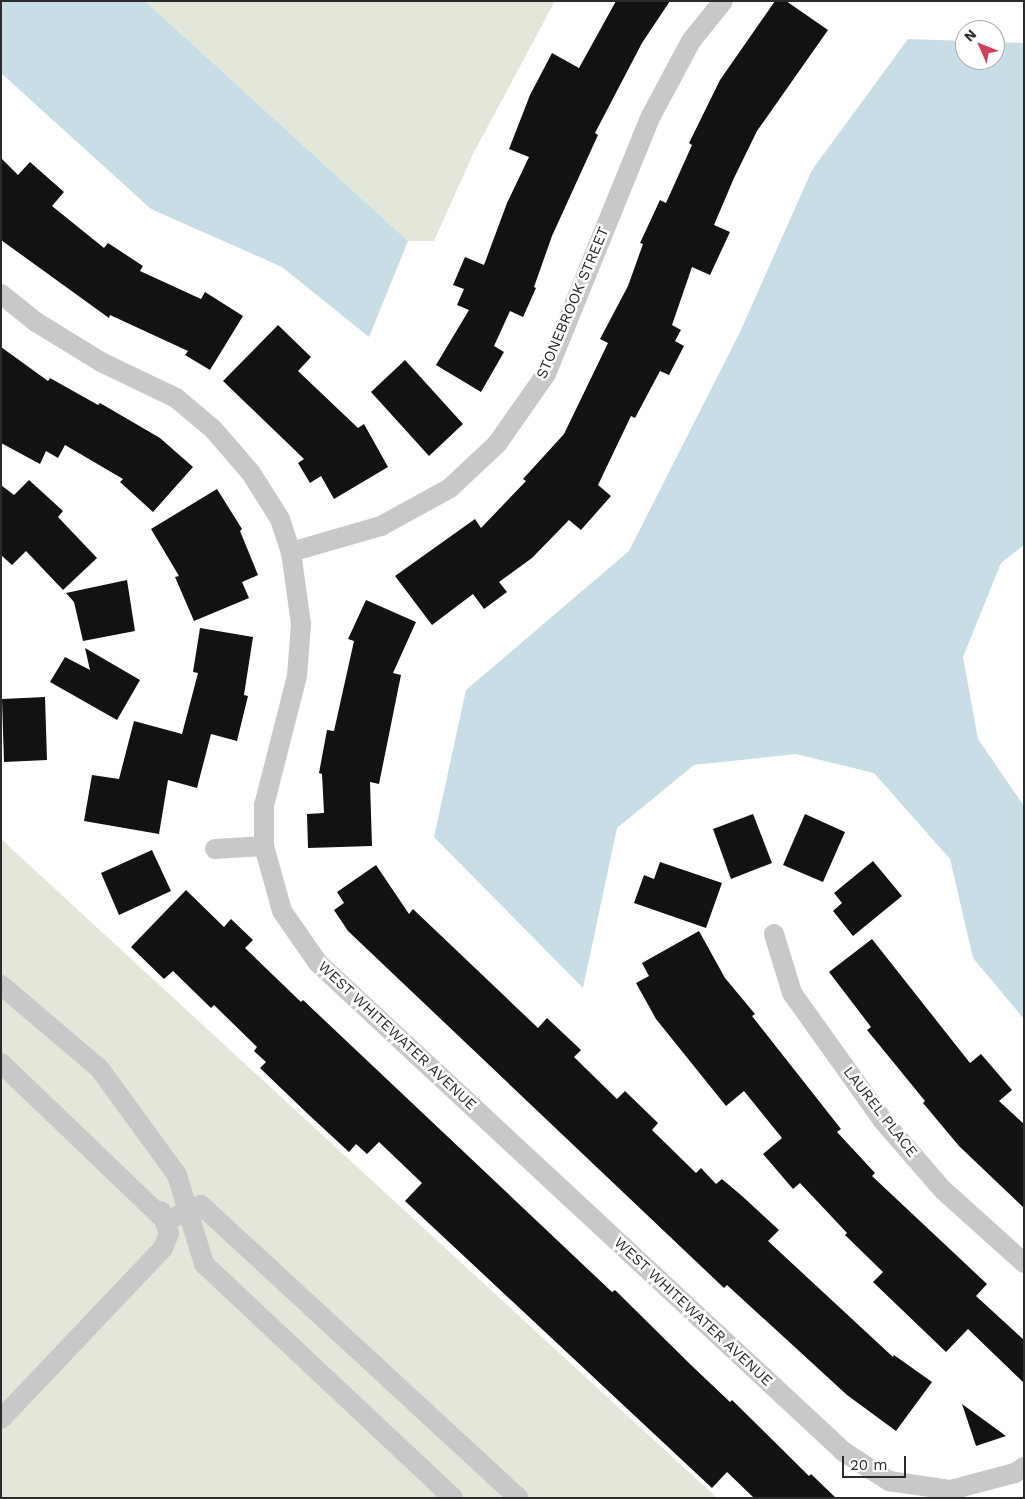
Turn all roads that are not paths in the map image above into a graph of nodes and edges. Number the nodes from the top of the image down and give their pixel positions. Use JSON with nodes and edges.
{"nodes":[{"id":1,"x":723,"y":1,"type":"edge"},
{"id":2,"x":1,"y":294,"type":"edge"},
{"id":3,"x":291,"y":552,"type":"junction"},
{"id":4,"x":264,"y":846,"type":"junction"},
{"id":5,"x":215,"y":849,"type":"dead end"},
{"id":6,"x":774,"y":934,"type":"dead end"},
{"id":7,"x":1,"y":985,"type":"edge"},
{"id":8,"x":1,"y":1062,"type":"edge"},
{"id":9,"x":188,"y":1211,"type":"junction"},
{"id":10,"x":166,"y":1221,"type":"junction"},
{"id":11,"x":1024,"y":1263,"type":"edge"},
{"id":12,"x":1,"y":1419,"type":"edge"},
{"id":13,"x":1024,"y":1467,"type":"edge"},
{"id":14,"x":951,"y":1494,"type":"edge"},
{"id":15,"x":453,"y":1498,"type":"edge"},
{"id":16,"x":518,"y":1498,"type":"edge"}],
"edges":[{"from":1,"to":3,"type":"street","name":"STONEBROOK STREET"},
{"from":2,"to":3,"type":"street","name":"WEST WHITEWATER AVENUE"},
{"from":3,"to":4,"type":"street","name":"WEST WHITEWATER AVENUE"},
{"from":4,"to":5,"type":"street"},
{"from":4,"to":14,"type":"street","name":"WEST WHITEWATER AVENUE"},
{"from":6,"to":11,"type":"street","name":"LAUREL PLACE"},
{"from":7,"to":9,"type":"street"},
{"from":8,"to":10,"type":"street"},
{"from":9,"to":10,"type":"street"},
{"from":9,"to":15,"type":"street"},
{"from":9,"to":16,"type":"street"},
{"from":10,"to":12,"type":"street"},
{"from":13,"to":14,"type":"street"}]}
